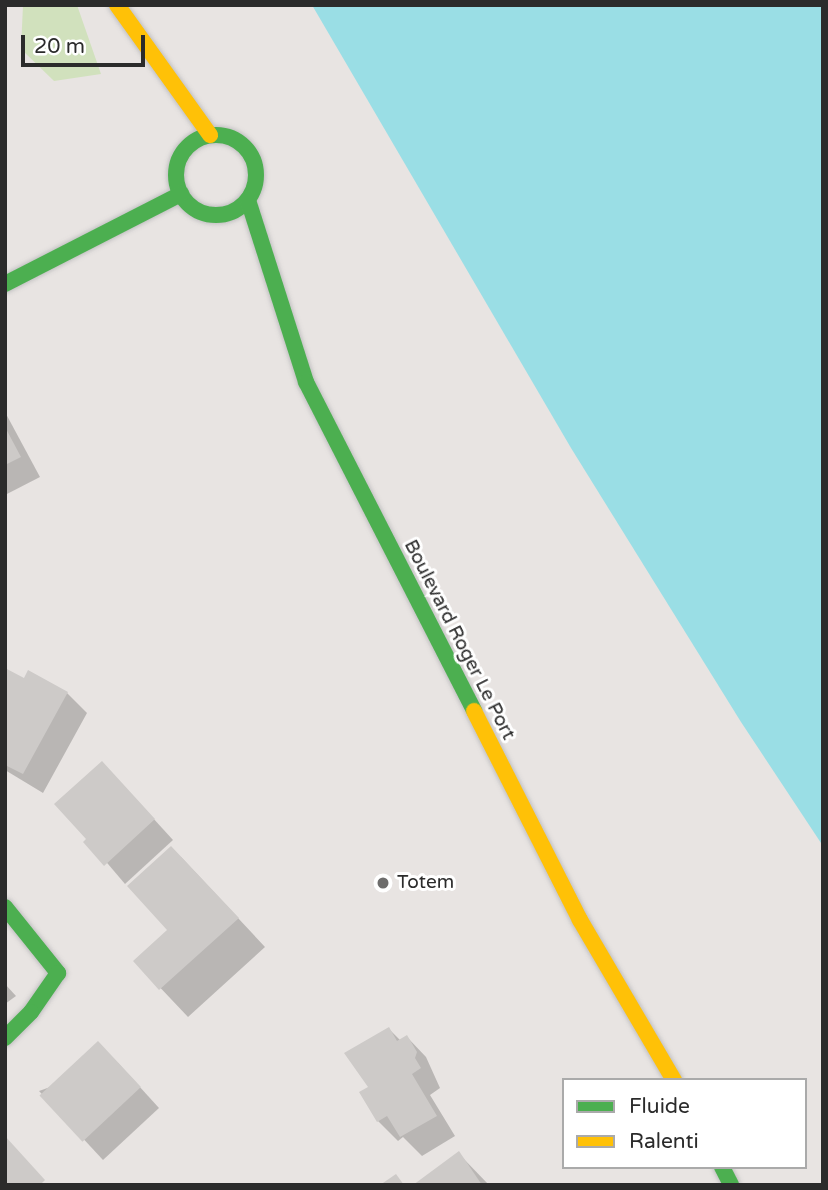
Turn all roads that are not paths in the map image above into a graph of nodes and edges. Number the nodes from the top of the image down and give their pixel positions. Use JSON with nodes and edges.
{"nodes":[{"id":1,"x":117,"y":5,"type":"edge"},
{"id":2,"x":210,"y":135,"type":"junction"},
{"id":3,"x":181,"y":194,"type":"junction"},
{"id":4,"x":248,"y":200,"type":"junction"},
{"id":5,"x":5,"y":285,"type":"edge"},
{"id":6,"x":5,"y":907,"type":"edge"},
{"id":7,"x":5,"y":1038,"type":"edge"},
{"id":8,"x":673,"y":1078,"type":"edge"},
{"id":9,"x":724,"y":1169,"type":"edge"},
{"id":10,"x":732,"y":1185,"type":"edge"}],
"edges":[{"from":1,"to":2,"type":"street"},
{"from":2,"to":3,"type":"street"},
{"from":2,"to":4,"type":"street"},
{"from":3,"to":4,"type":"street"},
{"from":3,"to":5,"type":"street"},
{"from":4,"to":8,"type":"street","name":"Boulevard Roger Le Port"},
{"from":6,"to":7,"type":"street"},
{"from":9,"to":10,"type":"street"}]}
